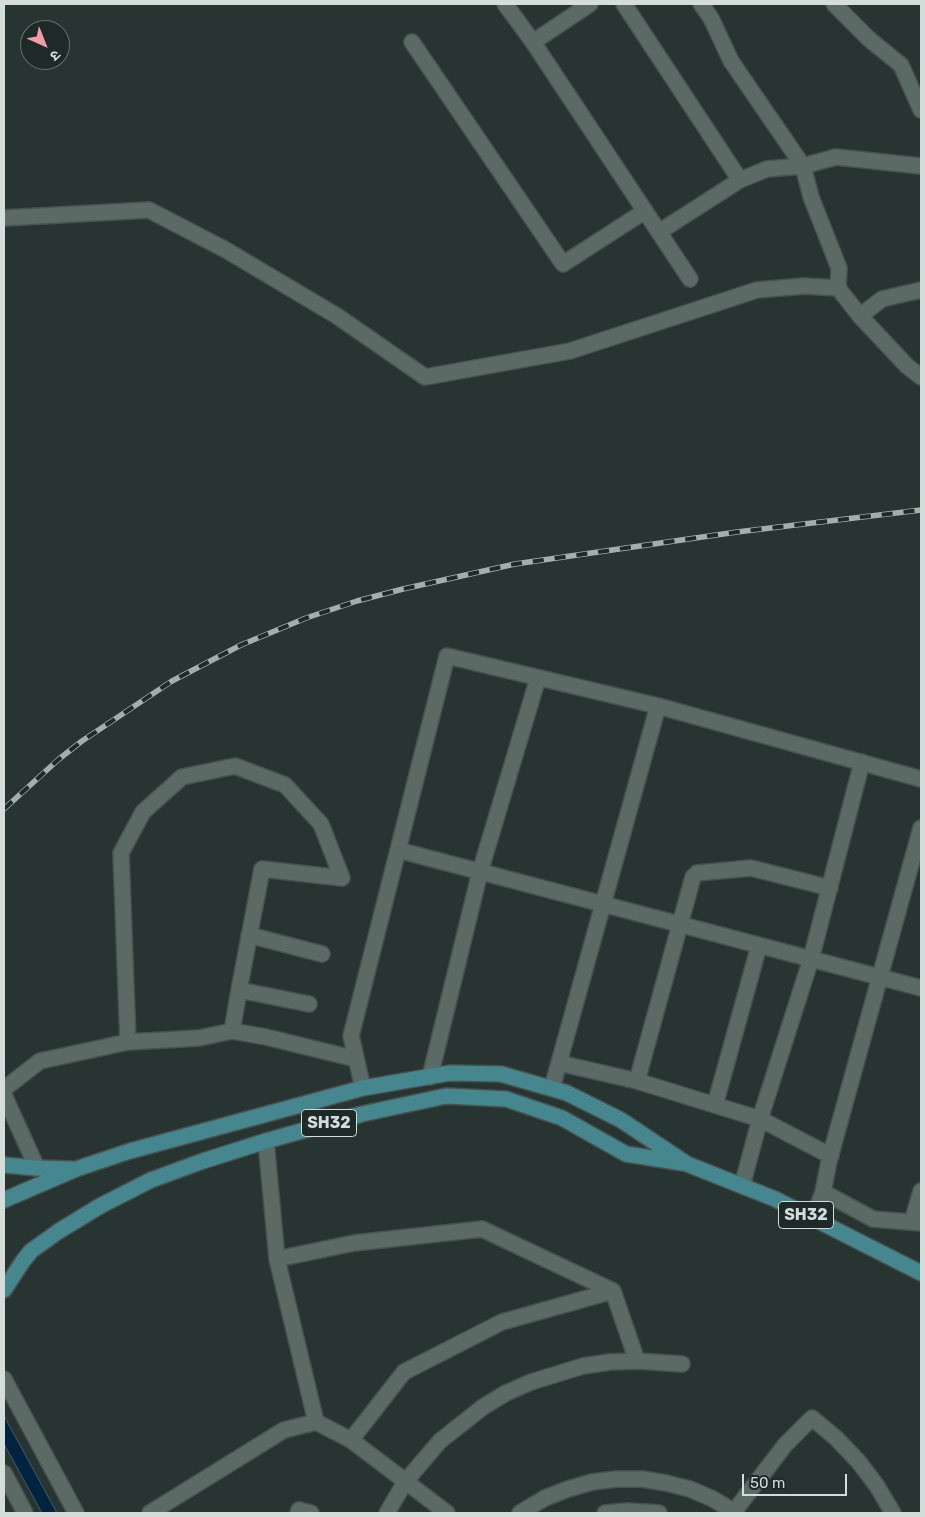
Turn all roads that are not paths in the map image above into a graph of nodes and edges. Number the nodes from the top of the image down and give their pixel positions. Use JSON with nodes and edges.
{"nodes":[{"id":1,"x":505,"y":4,"type":"edge"},
{"id":2,"x":590,"y":4,"type":"edge"},
{"id":3,"x":624,"y":4,"type":"edge"},
{"id":4,"x":702,"y":4,"type":"edge"},
{"id":5,"x":834,"y":4,"type":"edge"},
{"id":6,"x":412,"y":42,"type":"dead end"},
{"id":7,"x":533,"y":42,"type":"junction"},
{"id":8,"x":921,"y":110,"type":"edge"},
{"id":9,"x":803,"y":166,"type":"junction"},
{"id":10,"x":921,"y":166,"type":"edge"},
{"id":11,"x":740,"y":180,"type":"junction"},
{"id":12,"x":645,"y":211,"type":"junction"},
{"id":13,"x":4,"y":218,"type":"edge"},
{"id":14,"x":659,"y":232,"type":"junction"},
{"id":15,"x":690,"y":279,"type":"dead end"},
{"id":16,"x":838,"y":288,"type":"junction"},
{"id":17,"x":921,"y":290,"type":"edge"},
{"id":18,"x":860,"y":316,"type":"junction"},
{"id":19,"x":921,"y":377,"type":"edge"},
{"id":20,"x":538,"y":678,"type":"junction"},
{"id":21,"x":658,"y":706,"type":"junction"},
{"id":22,"x":862,"y":762,"type":"junction"},
{"id":23,"x":921,"y":779,"type":"edge"},
{"id":24,"x":921,"y":828,"type":"edge"},
{"id":25,"x":398,"y":850,"type":"junction"},
{"id":26,"x":480,"y":872,"type":"junction"},
{"id":27,"x":830,"y":888,"type":"junction"},
{"id":28,"x":604,"y":904,"type":"junction"},
{"id":29,"x":681,"y":925,"type":"junction"},
{"id":30,"x":249,"y":935,"type":"junction"},
{"id":31,"x":759,"y":946,"type":"junction"},
{"id":32,"x":322,"y":954,"type":"dead end"},
{"id":33,"x":811,"y":959,"type":"junction"},
{"id":34,"x":880,"y":978,"type":"junction"},
{"id":35,"x":921,"y":988,"type":"edge"},
{"id":36,"x":238,"y":990,"type":"junction"},
{"id":37,"x":309,"y":1004,"type":"dead end"},
{"id":38,"x":232,"y":1031,"type":"junction"},
{"id":39,"x":128,"y":1042,"type":"junction"},
{"id":40,"x":356,"y":1058,"type":"junction"},
{"id":41,"x":559,"y":1063,"type":"junction"},
{"id":42,"x":430,"y":1077,"type":"junction"},
{"id":43,"x":637,"y":1081,"type":"junction"},
{"id":44,"x":363,"y":1088,"type":"junction"},
{"id":45,"x":552,"y":1088,"type":"junction"},
{"id":46,"x":4,"y":1089,"type":"edge"},
{"id":47,"x":4,"y":1095,"type":"edge"},
{"id":48,"x":715,"y":1105,"type":"junction"},
{"id":49,"x":760,"y":1119,"type":"junction"},
{"id":50,"x":266,"y":1142,"type":"junction"},
{"id":51,"x":831,"y":1156,"type":"junction"},
{"id":52,"x":687,"y":1164,"type":"junction"},
{"id":53,"x":4,"y":1165,"type":"edge"},
{"id":54,"x":37,"y":1168,"type":"junction"},
{"id":55,"x":76,"y":1170,"type":"junction"},
{"id":56,"x":742,"y":1186,"type":"junction"},
{"id":57,"x":921,"y":1191,"type":"edge"},
{"id":58,"x":823,"y":1192,"type":"junction"},
{"id":59,"x":4,"y":1200,"type":"edge"},
{"id":60,"x":813,"y":1219,"type":"junction"},
{"id":61,"x":916,"y":1223,"type":"edge"},
{"id":62,"x":277,"y":1259,"type":"junction"},
{"id":63,"x":921,"y":1273,"type":"edge"},
{"id":64,"x":4,"y":1274,"type":"edge"},
{"id":65,"x":4,"y":1291,"type":"edge"},
{"id":66,"x":613,"y":1291,"type":"junction"},
{"id":67,"x":637,"y":1361,"type":"junction"},
{"id":68,"x":682,"y":1364,"type":"dead end"},
{"id":69,"x":4,"y":1379,"type":"edge"},
{"id":70,"x":316,"y":1422,"type":"junction"},
{"id":71,"x":351,"y":1440,"type":"junction"},
{"id":72,"x":4,"y":1473,"type":"edge"},
{"id":73,"x":405,"y":1482,"type":"junction"},
{"id":74,"x":25,"y":1513,"type":"edge"},
{"id":75,"x":76,"y":1513,"type":"edge"},
{"id":76,"x":150,"y":1513,"type":"edge"},
{"id":77,"x":298,"y":1513,"type":"edge"},
{"id":78,"x":311,"y":1513,"type":"edge"},
{"id":79,"x":387,"y":1513,"type":"edge"},
{"id":80,"x":447,"y":1513,"type":"edge"},
{"id":81,"x":520,"y":1513,"type":"edge"},
{"id":82,"x":605,"y":1513,"type":"edge"},
{"id":83,"x":659,"y":1513,"type":"edge"},
{"id":84,"x":734,"y":1513,"type":"edge"},
{"id":85,"x":893,"y":1513,"type":"edge"}],
"edges":[{"from":1,"to":7,"type":"street"},
{"from":2,"to":7,"type":"street"},
{"from":3,"to":11,"type":"street"},
{"from":4,"to":9,"type":"street"},
{"from":5,"to":8,"type":"street"},
{"from":6,"to":12,"type":"street"},
{"from":7,"to":12,"type":"street"},
{"from":9,"to":10,"type":"street"},
{"from":9,"to":11,"type":"street"},
{"from":9,"to":16,"type":"street"},
{"from":11,"to":14,"type":"street"},
{"from":12,"to":14,"type":"street"},
{"from":13,"to":16,"type":"street"},
{"from":14,"to":15,"type":"street"},
{"from":16,"to":18,"type":"street"},
{"from":17,"to":18,"type":"street"},
{"from":18,"to":19,"type":"street"},
{"from":20,"to":21,"type":"street"},
{"from":20,"to":25,"type":"street"},
{"from":20,"to":26,"type":"street"},
{"from":21,"to":22,"type":"street"},
{"from":21,"to":28,"type":"street"},
{"from":22,"to":23,"type":"street"},
{"from":22,"to":27,"type":"street"},
{"from":24,"to":34,"type":"street"},
{"from":25,"to":26,"type":"street"},
{"from":25,"to":40,"type":"street"},
{"from":26,"to":28,"type":"street"},
{"from":26,"to":42,"type":"street"},
{"from":27,"to":29,"type":"street"},
{"from":27,"to":33,"type":"street"},
{"from":28,"to":29,"type":"street"},
{"from":28,"to":41,"type":"street"},
{"from":29,"to":31,"type":"street"},
{"from":29,"to":43,"type":"street"},
{"from":30,"to":32,"type":"street"},
{"from":30,"to":36,"type":"street"},
{"from":30,"to":39,"type":"street"},
{"from":31,"to":33,"type":"street"},
{"from":31,"to":48,"type":"street"},
{"from":33,"to":34,"type":"street"},
{"from":33,"to":49,"type":"street"},
{"from":34,"to":35,"type":"street"},
{"from":34,"to":51,"type":"street"},
{"from":36,"to":37,"type":"street"},
{"from":36,"to":38,"type":"street"},
{"from":38,"to":39,"type":"street"},
{"from":38,"to":40,"type":"street"},
{"from":39,"to":46,"type":"street"},
{"from":40,"to":44,"type":"street"},
{"from":41,"to":43,"type":"street"},
{"from":41,"to":45,"type":"street"},
{"from":42,"to":44,"type":"main road","number":"SH32"},
{"from":42,"to":45,"type":"main road","number":"SH32"},
{"from":43,"to":48,"type":"street"},
{"from":44,"to":55,"type":"main road","number":"SH32"},
{"from":45,"to":52,"type":"main road","number":"SH32"},
{"from":47,"to":54,"type":"street"},
{"from":48,"to":49,"type":"street"},
{"from":49,"to":51,"type":"street"},
{"from":49,"to":56,"type":"street"},
{"from":50,"to":52,"type":"main road","number":"SH32"},
{"from":50,"to":62,"type":"street"},
{"from":50,"to":65,"type":"main road","number":"SH32"},
{"from":51,"to":58,"type":"street"},
{"from":52,"to":56,"type":"main road","number":"SH32"},
{"from":53,"to":54,"type":"main road","number":"SH32"},
{"from":54,"to":55,"type":"main road","number":"SH32"},
{"from":55,"to":59,"type":"main road","number":"SH32"},
{"from":56,"to":60,"type":"main road","number":"SH32"},
{"from":57,"to":61,"type":"street"},
{"from":58,"to":60,"type":"street"},
{"from":58,"to":61,"type":"street"},
{"from":60,"to":63,"type":"main road","number":"SH32"},
{"from":62,"to":66,"type":"street"},
{"from":62,"to":70,"type":"street"},
{"from":64,"to":65,"type":"main road"},
{"from":66,"to":67,"type":"street"},
{"from":66,"to":71,"type":"street"},
{"from":67,"to":68,"type":"street"},
{"from":67,"to":73,"type":"street"},
{"from":69,"to":75,"type":"street"},
{"from":70,"to":71,"type":"street"},
{"from":70,"to":76,"type":"street"},
{"from":71,"to":73,"type":"street"},
{"from":72,"to":74,"type":"street"},
{"from":73,"to":79,"type":"street"},
{"from":73,"to":80,"type":"street"},
{"from":77,"to":78,"type":"street"},
{"from":81,"to":84,"type":"street"},
{"from":82,"to":83,"type":"street"},
{"from":84,"to":85,"type":"street"}]}
